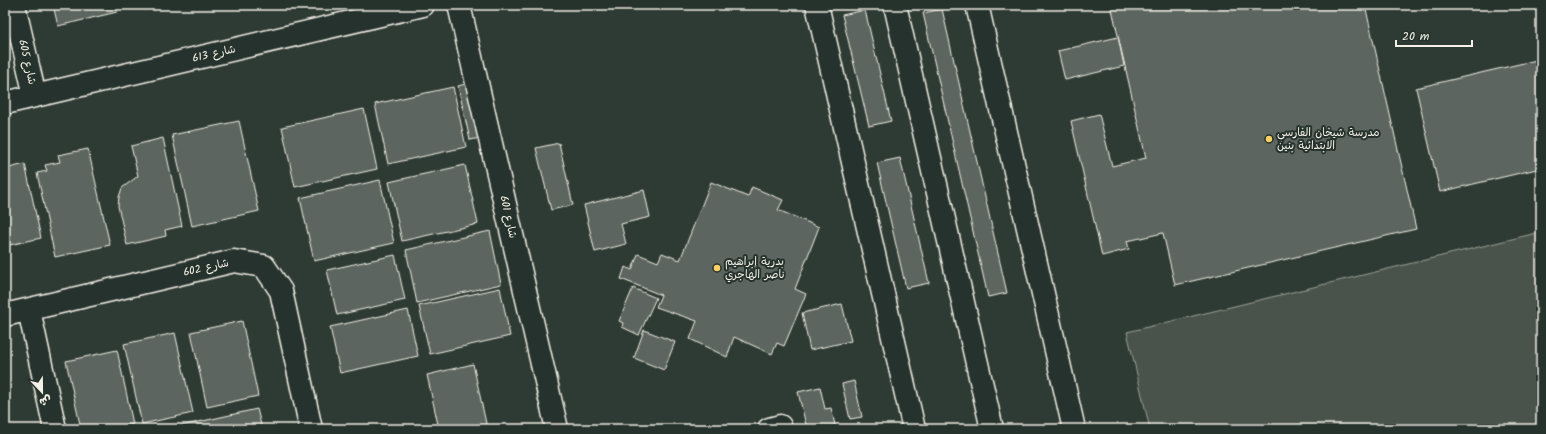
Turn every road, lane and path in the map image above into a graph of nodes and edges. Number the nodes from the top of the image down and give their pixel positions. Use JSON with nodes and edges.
{"nodes":[{"id":1,"x":14,"y":5,"type":"edge"},
{"id":2,"x":423,"y":5,"type":"edge"},
{"id":3,"x":459,"y":5,"type":"edge"},
{"id":4,"x":817,"y":5,"type":"edge"},
{"id":5,"x":895,"y":5,"type":"edge"},
{"id":6,"x":977,"y":5,"type":"edge"},
{"id":7,"x":35,"y":96,"type":"junction"},
{"id":8,"x":5,"y":103,"type":"edge"},
{"id":9,"x":29,"y":310,"type":"junction"},
{"id":10,"x":5,"y":315,"type":"edge"},
{"id":11,"x":55,"y":429,"type":"edge"},
{"id":12,"x":311,"y":429,"type":"edge"},
{"id":13,"x":557,"y":429,"type":"edge"},
{"id":14,"x":914,"y":429,"type":"edge"},
{"id":15,"x":992,"y":429,"type":"edge"},
{"id":16,"x":1074,"y":429,"type":"edge"}],
"edges":[{"from":1,"to":7,"type":"street","name":"شارع 605"},
{"from":2,"to":7,"type":"street","name":"شارع 613"},
{"from":3,"to":13,"type":"street","name":"شارع 601"},
{"from":4,"to":14,"type":"street"},
{"from":5,"to":15,"type":"street"},
{"from":6,"to":16,"type":"street"},
{"from":7,"to":8,"type":"street","name":"شارع 613"},
{"from":9,"to":10,"type":"street","name":"شارع 602"},
{"from":9,"to":11,"type":"street"},
{"from":9,"to":12,"type":"street","name":"شارع 602"}]}
